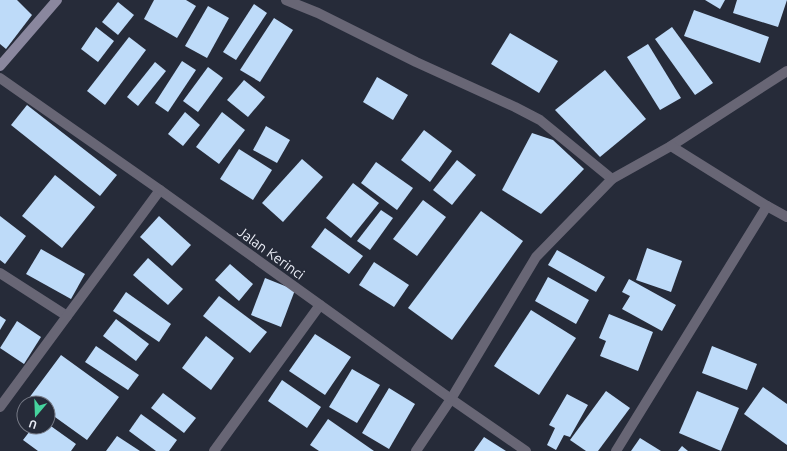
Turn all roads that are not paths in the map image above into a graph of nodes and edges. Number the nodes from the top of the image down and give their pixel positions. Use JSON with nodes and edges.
{"nodes":[{"id":1,"x":57,"y":0,"type":"edge"},
{"id":2,"x":286,"y":0,"type":"edge"},
{"id":3,"x":0,"y":66,"type":"edge"},
{"id":4,"x":787,"y":71,"type":"edge"},
{"id":5,"x":0,"y":78,"type":"edge"},
{"id":6,"x":671,"y":146,"type":"junction"},
{"id":7,"x":612,"y":179,"type":"junction"},
{"id":8,"x":160,"y":190,"type":"junction"},
{"id":9,"x":767,"y":206,"type":"junction"},
{"id":10,"x":787,"y":217,"type":"edge"},
{"id":11,"x":0,"y":273,"type":"edge"},
{"id":12,"x":320,"y":305,"type":"junction"},
{"id":13,"x":67,"y":316,"type":"junction"},
{"id":14,"x":451,"y":399,"type":"junction"},
{"id":15,"x":0,"y":406,"type":"edge"},
{"id":16,"x":214,"y":451,"type":"edge"},
{"id":17,"x":416,"y":451,"type":"edge"},
{"id":18,"x":526,"y":451,"type":"edge"},
{"id":19,"x":616,"y":451,"type":"edge"}],
"edges":[{"from":1,"to":3,"type":"main road"},
{"from":2,"to":7,"type":"street"},
{"from":4,"to":6,"type":"street"},
{"from":5,"to":8,"type":"street","name":"Jalan Kerinci"},
{"from":6,"to":7,"type":"street"},
{"from":6,"to":9,"type":"street"},
{"from":7,"to":14,"type":"street"},
{"from":8,"to":12,"type":"street","name":"Jalan Kerinci"},
{"from":8,"to":13,"type":"street"},
{"from":9,"to":10,"type":"street"},
{"from":9,"to":19,"type":"street"},
{"from":11,"to":13,"type":"street"},
{"from":12,"to":14,"type":"street","name":"Jalan Kerinci"},
{"from":12,"to":16,"type":"street"},
{"from":13,"to":15,"type":"street"},
{"from":14,"to":17,"type":"street"},
{"from":14,"to":18,"type":"street","name":"Jalan Kerinci"}]}
